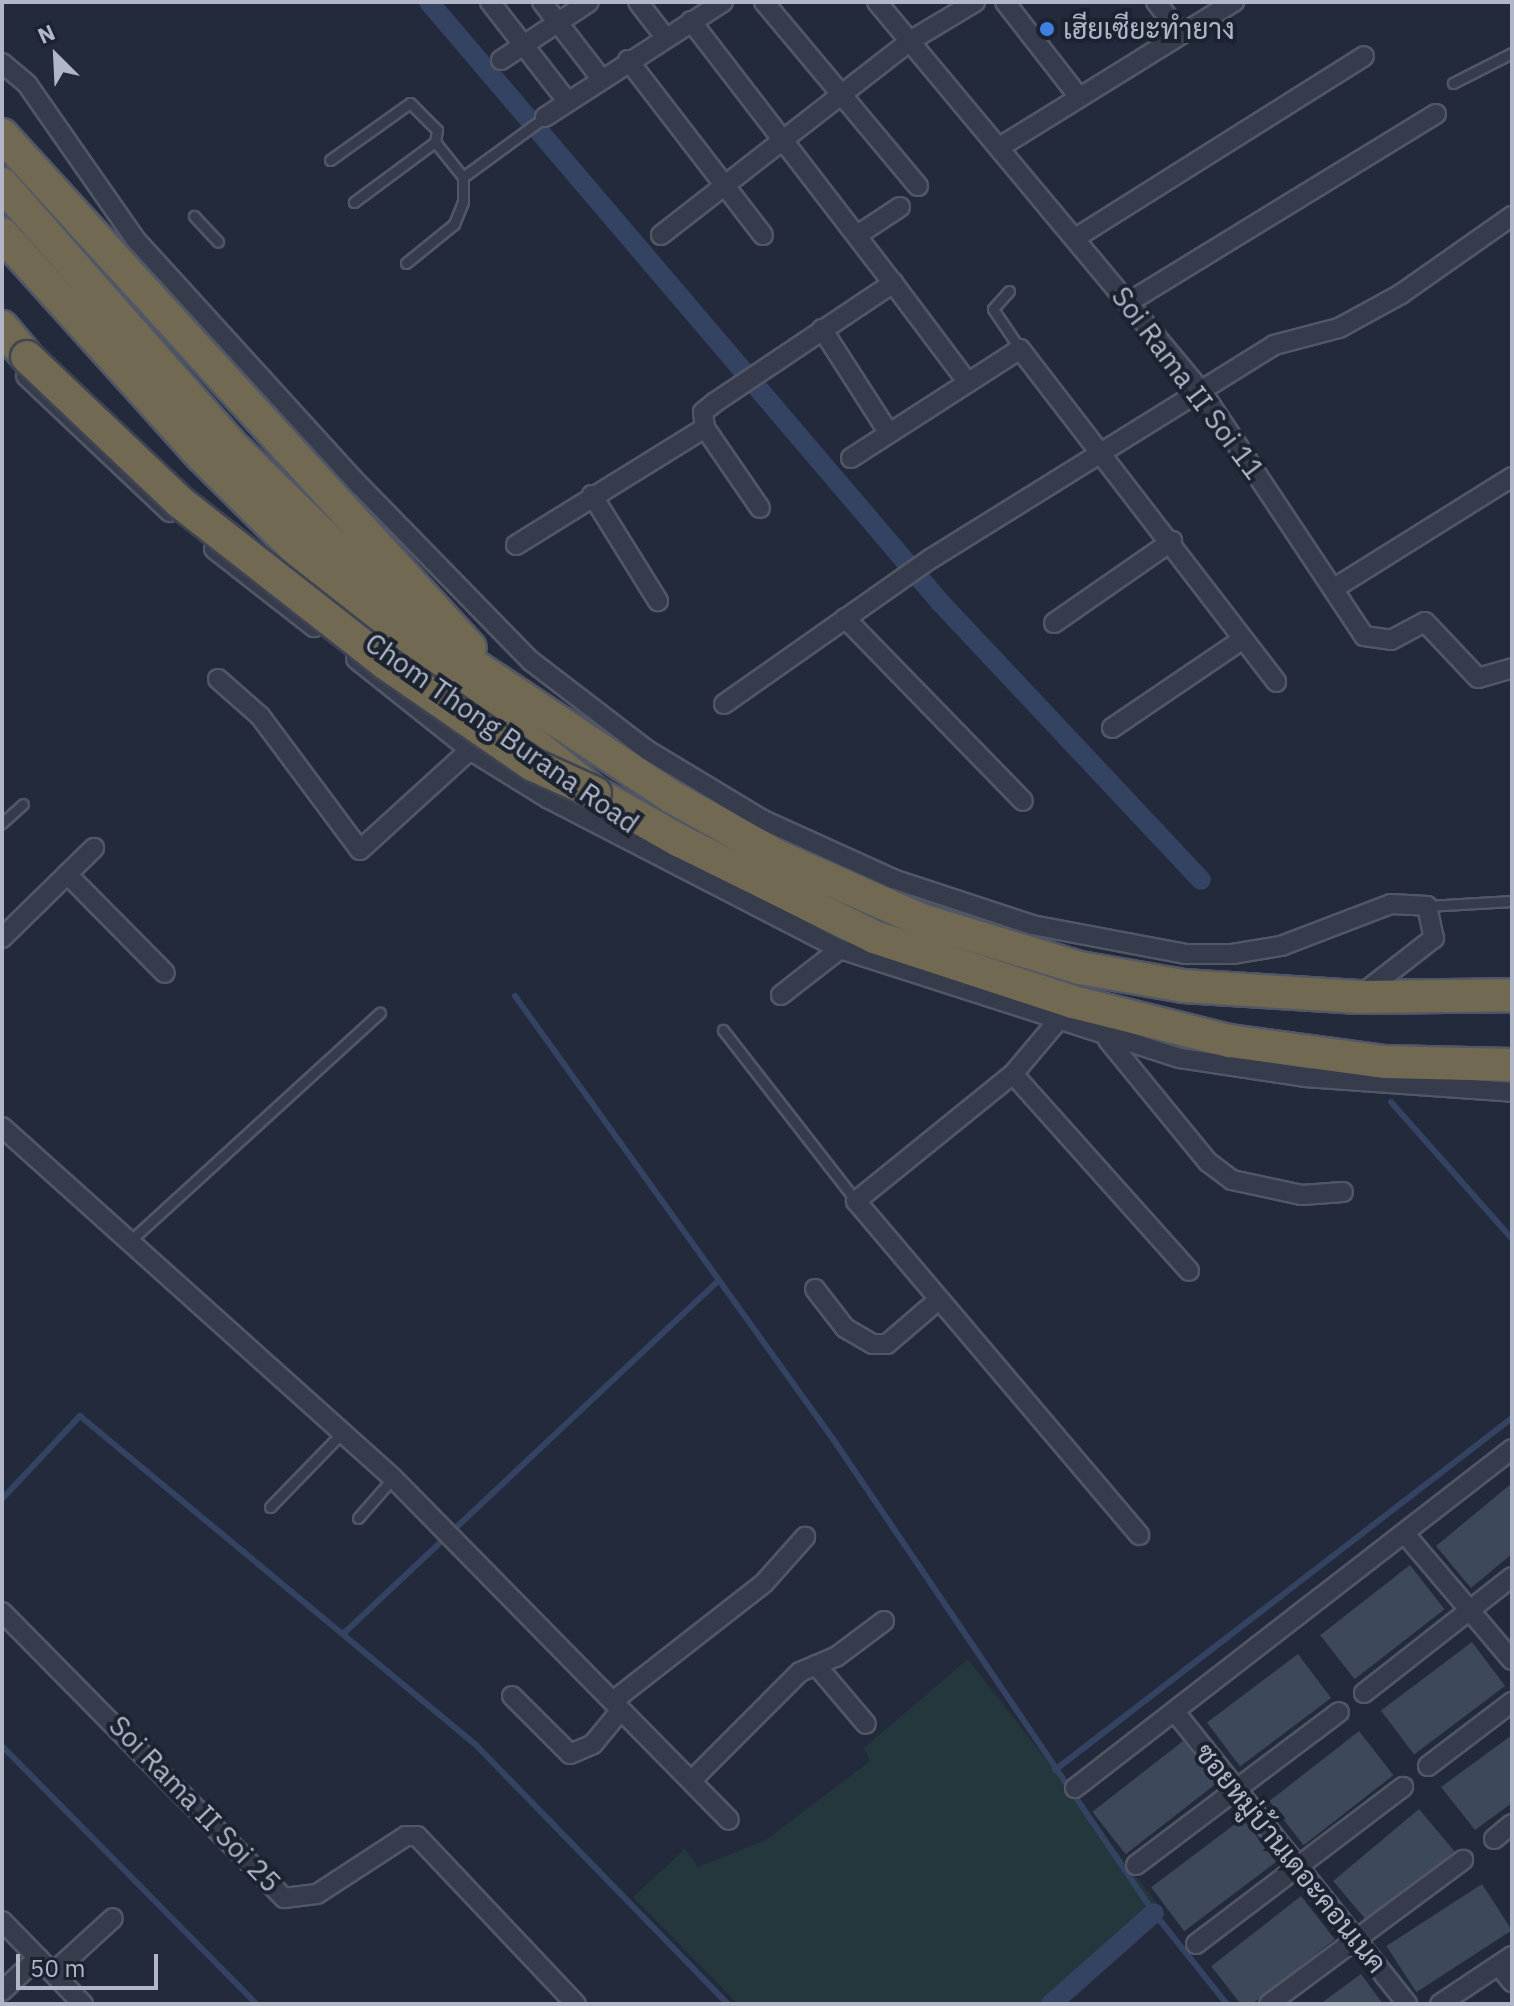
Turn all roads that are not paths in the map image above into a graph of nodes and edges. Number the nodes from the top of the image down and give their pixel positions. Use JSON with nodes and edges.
{"nodes":[{"id":1,"x":490,"y":2,"type":"edge"},
{"id":2,"x":542,"y":2,"type":"edge"},
{"id":3,"x":589,"y":2,"type":"edge"},
{"id":4,"x":638,"y":2,"type":"edge"},
{"id":5,"x":723,"y":2,"type":"edge"},
{"id":6,"x":764,"y":2,"type":"edge"},
{"id":7,"x":877,"y":2,"type":"edge"},
{"id":8,"x":975,"y":2,"type":"edge"},
{"id":9,"x":1005,"y":2,"type":"edge"},
{"id":10,"x":1156,"y":2,"type":"edge"},
{"id":11,"x":1234,"y":2,"type":"edge"},
{"id":12,"x":691,"y":21,"type":"junction"},
{"id":13,"x":558,"y":22,"type":"junction"},
{"id":14,"x":1181,"y":34,"type":"junction"},
{"id":15,"x":665,"y":37,"type":"junction"},
{"id":16,"x":910,"y":41,"type":"junction"},
{"id":17,"x":524,"y":45,"type":"junction"},
{"id":18,"x":1512,"y":53,"type":"edge"},
{"id":19,"x":1364,"y":56,"type":"dead end"},
{"id":20,"x":501,"y":60,"type":"dead end"},
{"id":21,"x":628,"y":60,"type":"junction"},
{"id":22,"x":2,"y":63,"type":"edge"},
{"id":23,"x":600,"y":77,"type":"junction"},
{"id":24,"x":1453,"y":83,"type":"dead end"},
{"id":25,"x":840,"y":96,"type":"junction"},
{"id":26,"x":1079,"y":97,"type":"junction"},
{"id":27,"x":567,"y":101,"type":"junction"},
{"id":28,"x":1436,"y":114,"type":"dead end"},
{"id":29,"x":545,"y":117,"type":"joint"},
{"id":30,"x":2,"y":135,"type":"edge"},
{"id":31,"x":784,"y":140,"type":"junction"},
{"id":32,"x":435,"y":142,"type":"junction"},
{"id":33,"x":1003,"y":145,"type":"junction"},
{"id":34,"x":330,"y":160,"type":"dead end"},
{"id":35,"x":463,"y":177,"type":"junction"},
{"id":36,"x":3,"y":184,"type":"edge"},
{"id":37,"x":726,"y":185,"type":"junction"},
{"id":38,"x":918,"y":186,"type":"dead end"},
{"id":39,"x":354,"y":202,"type":"dead end"},
{"id":40,"x":900,"y":207,"type":"dead end"},
{"id":41,"x":194,"y":216,"type":"dead end"},
{"id":42,"x":1512,"y":216,"type":"edge"},
{"id":43,"x":2,"y":234,"type":"edge"},
{"id":44,"x":859,"y":234,"type":"junction"},
{"id":45,"x":661,"y":235,"type":"dead end"},
{"id":46,"x":763,"y":235,"type":"dead end"},
{"id":47,"x":1077,"y":237,"type":"junction"},
{"id":48,"x":218,"y":242,"type":"dead end"},
{"id":49,"x":406,"y":263,"type":"dead end"},
{"id":50,"x":893,"y":283,"type":"junction"},
{"id":51,"x":1009,"y":291,"type":"dead end"},
{"id":52,"x":1129,"y":302,"type":"junction"},
{"id":53,"x":2,"y":318,"type":"edge"},
{"id":54,"x":2,"y":327,"type":"edge"},
{"id":55,"x":822,"y":329,"type":"junction"},
{"id":56,"x":2,"y":346,"type":"edge"},
{"id":57,"x":1020,"y":349,"type":"junction"},
{"id":58,"x":965,"y":379,"type":"junction"},
{"id":59,"x":1202,"y":392,"type":"junction"},
{"id":60,"x":705,"y":428,"type":"junction"},
{"id":61,"x":888,"y":432,"type":"junction"},
{"id":62,"x":1106,"y":453,"type":"junction"},
{"id":63,"x":851,"y":458,"type":"dead end"},
{"id":64,"x":1512,"y":477,"type":"edge"},
{"id":65,"x":592,"y":495,"type":"junction"},
{"id":66,"x":760,"y":508,"type":"dead end"},
{"id":67,"x":1172,"y":541,"type":"junction"},
{"id":68,"x":516,"y":545,"type":"dead end"},
{"id":69,"x":1333,"y":589,"type":"junction"},
{"id":70,"x":658,"y":601,"type":"dead end"},
{"id":71,"x":845,"y":618,"type":"junction"},
{"id":72,"x":1054,"y":623,"type":"dead end"},
{"id":73,"x":1243,"y":639,"type":"junction"},
{"id":74,"x":1512,"y":668,"type":"edge"},
{"id":75,"x":218,"y":679,"type":"dead end"},
{"id":76,"x":1276,"y":682,"type":"dead end"},
{"id":77,"x":508,"y":689,"type":"junction"},
{"id":78,"x":724,"y":704,"type":"dead end"},
{"id":79,"x":1112,"y":728,"type":"dead end"},
{"id":80,"x":470,"y":750,"type":"junction"},
{"id":81,"x":595,"y":793,"type":"junction"},
{"id":82,"x":1023,"y":801,"type":"dead end"},
{"id":83,"x":23,"y":804,"type":"dead end"},
{"id":84,"x":2,"y":823,"type":"edge"},
{"id":85,"x":94,"y":848,"type":"dead end"},
{"id":86,"x":67,"y":874,"type":"junction"},
{"id":87,"x":1512,"y":901,"type":"edge"},
{"id":88,"x":1427,"y":906,"type":"junction"},
{"id":89,"x":2,"y":938,"type":"edge"},
{"id":90,"x":840,"y":949,"type":"junction"},
{"id":91,"x":165,"y":973,"type":"dead end"},
{"id":92,"x":781,"y":995,"type":"dead end"},
{"id":93,"x":1512,"y":995,"type":"edge"},
{"id":94,"x":1359,"y":997,"type":"junction"},
{"id":95,"x":380,"y":1013,"type":"dead end"},
{"id":96,"x":1056,"y":1023,"type":"junction"},
{"id":97,"x":723,"y":1030,"type":"dead end"},
{"id":98,"x":1108,"y":1040,"type":"junction"},
{"id":99,"x":1512,"y":1065,"type":"edge"},
{"id":100,"x":1512,"y":1072,"type":"edge"},
{"id":101,"x":1013,"y":1074,"type":"junction"},
{"id":102,"x":1512,"y":1092,"type":"edge"},
{"id":103,"x":2,"y":1127,"type":"edge"},
{"id":104,"x":1343,"y":1192,"type":"dead end"},
{"id":105,"x":856,"y":1201,"type":"junction"},
{"id":106,"x":131,"y":1240,"type":"junction"},
{"id":107,"x":1189,"y":1271,"type":"dead end"},
{"id":108,"x":815,"y":1289,"type":"dead end"},
{"id":109,"x":936,"y":1302,"type":"junction"},
{"id":110,"x":344,"y":1432,"type":"junction"},
{"id":111,"x":1512,"y":1449,"type":"edge"},
{"id":112,"x":393,"y":1478,"type":"junction"},
{"id":113,"x":270,"y":1507,"type":"dead end"},
{"id":114,"x":358,"y":1518,"type":"dead end"},
{"id":115,"x":1405,"y":1534,"type":"junction"},
{"id":116,"x":1139,"y":1535,"type":"dead end"},
{"id":117,"x":805,"y":1537,"type":"dead end"},
{"id":118,"x":1512,"y":1577,"type":"edge"},
{"id":119,"x":1470,"y":1610,"type":"junction"},
{"id":120,"x":2,"y":1612,"type":"edge"},
{"id":121,"x":884,"y":1621,"type":"dead end"},
{"id":122,"x":1512,"y":1660,"type":"edge"},
{"id":123,"x":816,"y":1665,"type":"junction"},
{"id":124,"x":1364,"y":1693,"type":"dead end"},
{"id":125,"x":512,"y":1696,"type":"dead end"},
{"id":126,"x":1512,"y":1702,"type":"edge"},
{"id":127,"x":617,"y":1706,"type":"junction"},
{"id":128,"x":1175,"y":1712,"type":"junction"},
{"id":129,"x":1339,"y":1712,"type":"dead end"},
{"id":130,"x":866,"y":1724,"type":"dead end"},
{"id":131,"x":1428,"y":1766,"type":"dead end"},
{"id":132,"x":694,"y":1778,"type":"junction"},
{"id":133,"x":1403,"y":1787,"type":"dead end"},
{"id":134,"x":1075,"y":1788,"type":"dead end"},
{"id":135,"x":1236,"y":1790,"type":"junction"},
{"id":136,"x":729,"y":1820,"type":"dead end"},
{"id":137,"x":1512,"y":1824,"type":"edge"},
{"id":138,"x":1494,"y":1839,"type":"dead end"},
{"id":139,"x":1463,"y":1860,"type":"dead end"},
{"id":140,"x":1136,"y":1865,"type":"dead end"},
{"id":141,"x":1297,"y":1867,"type":"junction"},
{"id":142,"x":113,"y":1918,"type":"dead end"},
{"id":143,"x":2,"y":1921,"type":"edge"},
{"id":144,"x":1356,"y":1940,"type":"junction"},
{"id":145,"x":1196,"y":1944,"type":"dead end"},
{"id":146,"x":38,"y":1958,"type":"junction"},
{"id":147,"x":1505,"y":1961,"type":"edge"},
{"id":148,"x":53,"y":1973,"type":"junction"},
{"id":149,"x":1512,"y":1982,"type":"edge"},
{"id":150,"x":2,"y":1991,"type":"edge"},
{"id":151,"x":83,"y":2004,"type":"edge"},
{"id":152,"x":576,"y":2004,"type":"edge"},
{"id":153,"x":1269,"y":2004,"type":"edge"},
{"id":154,"x":1407,"y":2004,"type":"edge"},
{"id":155,"x":1440,"y":2004,"type":"edge"}],
"edges":[{"from":1,"to":17,"type":"street"},
{"from":2,"to":13,"type":"street"},
{"from":3,"to":13,"type":"street"},
{"from":4,"to":15,"type":"street"},
{"from":5,"to":12,"type":"street"},
{"from":6,"to":25,"type":"street"},
{"from":7,"to":16,"type":"street","name":"Soi Rama II Soi 11"},
{"from":8,"to":16,"type":"street"},
{"from":9,"to":26,"type":"street"},
{"from":10,"to":14,"type":"street"},
{"from":11,"to":14,"type":"street"},
{"from":12,"to":15,"type":"street"},
{"from":12,"to":31,"type":"street"},
{"from":13,"to":17,"type":"street"},
{"from":13,"to":23,"type":"street"},
{"from":14,"to":26,"type":"street"},
{"from":15,"to":21,"type":"street"},
{"from":16,"to":25,"type":"street"},
{"from":16,"to":33,"type":"street","name":"Soi Rama II Soi 11"},
{"from":17,"to":20,"type":"street"},
{"from":17,"to":27,"type":"street"},
{"from":18,"to":24,"type":"lane"},
{"from":19,"to":47,"type":"street"},
{"from":21,"to":23,"type":"street"},
{"from":21,"to":37,"type":"street"},
{"from":22,"to":88,"type":"street"},
{"from":23,"to":27,"type":"street"},
{"from":25,"to":31,"type":"street"},
{"from":25,"to":38,"type":"street"},
{"from":26,"to":33,"type":"street"},
{"from":27,"to":29,"type":"street"},
{"from":28,"to":52,"type":"street"},
{"from":29,"to":35,"type":"lane"},
{"from":30,"to":77,"type":"highway"},
{"from":31,"to":37,"type":"street"},
{"from":31,"to":44,"type":"street"},
{"from":32,"to":34,"type":"lane"},
{"from":32,"to":35,"type":"lane"},
{"from":32,"to":39,"type":"lane"},
{"from":33,"to":47,"type":"street","name":"Soi Rama II Soi 11"},
{"from":35,"to":49,"type":"lane"},
{"from":36,"to":77,"type":"highway"},
{"from":37,"to":45,"type":"street"},
{"from":37,"to":46,"type":"street"},
{"from":40,"to":44,"type":"street"},
{"from":41,"to":48,"type":"lane"},
{"from":42,"to":59,"type":"street"},
{"from":43,"to":81,"type":"highway","bridge":true},
{"from":44,"to":50,"type":"street"},
{"from":47,"to":52,"type":"street","name":"Soi Rama II Soi 11"},
{"from":50,"to":55,"type":"street"},
{"from":50,"to":58,"type":"street"},
{"from":51,"to":57,"type":"lane"},
{"from":52,"to":59,"type":"street","name":"Soi Rama II Soi 11"},
{"from":53,"to":100,"type":"street","name":"Chom Thong Burana Road"},
{"from":54,"to":81,"type":"highway","bridge":true},
{"from":55,"to":60,"type":"street"},
{"from":55,"to":61,"type":"street"},
{"from":56,"to":80,"type":"street","name":"Chom Thong Burana Road"},
{"from":57,"to":58,"type":"street"},
{"from":57,"to":62,"type":"street"},
{"from":58,"to":61,"type":"street"},
{"from":59,"to":62,"type":"street"},
{"from":59,"to":69,"type":"street","name":"Soi Rama II Soi 11"},
{"from":60,"to":65,"type":"street"},
{"from":60,"to":66,"type":"street"},
{"from":61,"to":63,"type":"street"},
{"from":62,"to":67,"type":"street"},
{"from":62,"to":71,"type":"street"},
{"from":64,"to":69,"type":"street"},
{"from":65,"to":68,"type":"street"},
{"from":65,"to":70,"type":"street"},
{"from":67,"to":72,"type":"street"},
{"from":67,"to":73,"type":"street"},
{"from":69,"to":74,"type":"street","name":"Soi Rama II Soi 11"},
{"from":71,"to":78,"type":"street"},
{"from":71,"to":82,"type":"street"},
{"from":73,"to":76,"type":"street"},
{"from":73,"to":79,"type":"street"},
{"from":75,"to":80,"type":"street"},
{"from":77,"to":94,"type":"highway"},
{"from":80,"to":90,"type":"street","name":"Chom Thong Burana Road"},
{"from":81,"to":99,"type":"highway"},
{"from":83,"to":84,"type":"lane"},
{"from":85,"to":86,"type":"street"},
{"from":86,"to":89,"type":"street"},
{"from":86,"to":91,"type":"street"},
{"from":87,"to":88,"type":"lane"},
{"from":88,"to":94,"type":"street"},
{"from":90,"to":92,"type":"street"},
{"from":90,"to":96,"type":"street","name":"Chom Thong Burana Road"},
{"from":93,"to":94,"type":"highway"},
{"from":95,"to":106,"type":"lane"},
{"from":96,"to":98,"type":"street","name":"Chom Thong Burana Road"},
{"from":96,"to":101,"type":"street"},
{"from":97,"to":105,"type":"lane"},
{"from":98,"to":102,"type":"street","name":"Chom Thong Burana Road"},
{"from":98,"to":104,"type":"street"},
{"from":101,"to":105,"type":"street"},
{"from":101,"to":107,"type":"street"},
{"from":103,"to":106,"type":"street"},
{"from":105,"to":109,"type":"street"},
{"from":106,"to":110,"type":"street"},
{"from":108,"to":109,"type":"street"},
{"from":109,"to":116,"type":"street"},
{"from":110,"to":112,"type":"street"},
{"from":110,"to":113,"type":"lane"},
{"from":111,"to":115,"type":"street"},
{"from":112,"to":114,"type":"lane"},
{"from":112,"to":127,"type":"street"},
{"from":115,"to":119,"type":"street"},
{"from":115,"to":128,"type":"street"},
{"from":117,"to":127,"type":"street"},
{"from":118,"to":119,"type":"street"},
{"from":119,"to":122,"type":"street"},
{"from":119,"to":124,"type":"street"},
{"from":120,"to":152,"type":"street","name":"Soi Rama II Soi 25"},
{"from":121,"to":123,"type":"street"},
{"from":123,"to":130,"type":"street"},
{"from":123,"to":132,"type":"street"},
{"from":125,"to":127,"type":"street"},
{"from":126,"to":131,"type":"street"},
{"from":127,"to":132,"type":"street"},
{"from":128,"to":134,"type":"street"},
{"from":128,"to":135,"type":"street","name":"ซอยหมู่บ้านเดอะคอนเนค"},
{"from":129,"to":135,"type":"street"},
{"from":132,"to":136,"type":"street"},
{"from":133,"to":141,"type":"street"},
{"from":135,"to":140,"type":"street"},
{"from":135,"to":141,"type":"street","name":"ซอยหมู่บ้านเดอะคอนเนค"},
{"from":137,"to":138,"type":"street"},
{"from":139,"to":144,"type":"street"},
{"from":141,"to":144,"type":"street","name":"ซอยหมู่บ้านเดอะคอนเนค"},
{"from":141,"to":145,"type":"street"},
{"from":142,"to":148,"type":"street"},
{"from":143,"to":146,"type":"street"},
{"from":144,"to":153,"type":"street"},
{"from":144,"to":154,"type":"street","name":"ซอยหมู่บ้านเดอะคอนเนค"},
{"from":146,"to":148,"type":"street"},
{"from":146,"to":150,"type":"street"},
{"from":147,"to":149,"type":"street"},
{"from":147,"to":155,"type":"street"},
{"from":148,"to":151,"type":"street"}]}
